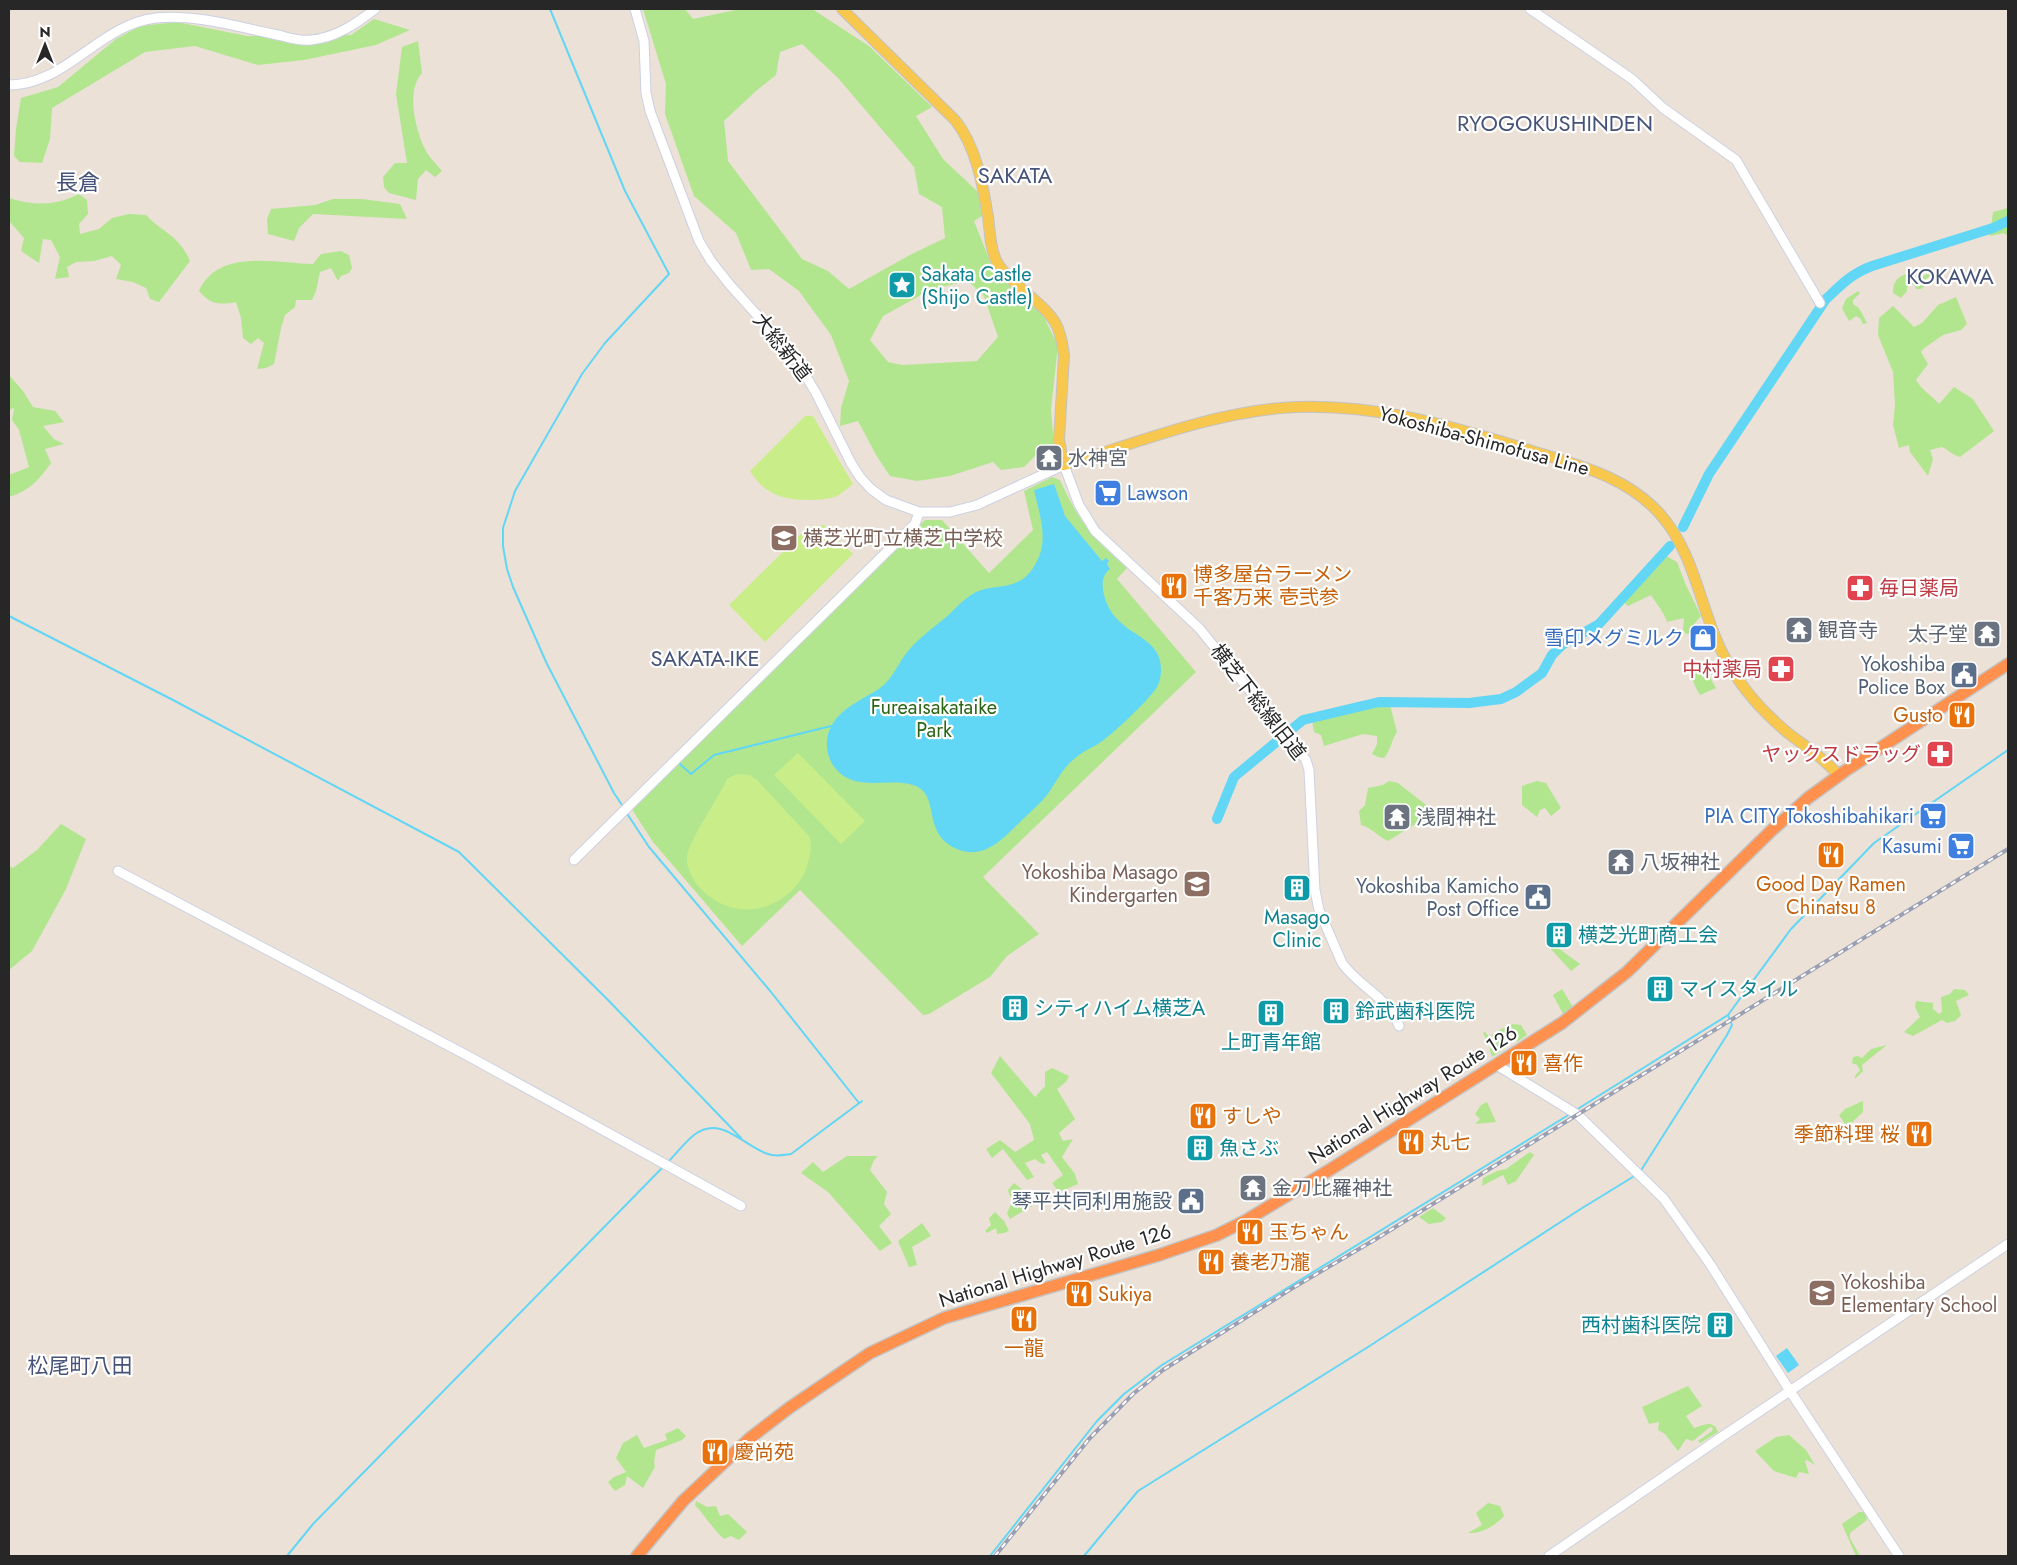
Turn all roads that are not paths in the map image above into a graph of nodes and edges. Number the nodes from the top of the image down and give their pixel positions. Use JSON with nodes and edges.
{"nodes":[{"id":1,"x":375,"y":9,"type":"edge"},
{"id":2,"x":634,"y":9,"type":"edge"},
{"id":3,"x":842,"y":9,"type":"edge"},
{"id":4,"x":1530,"y":9,"type":"edge"},
{"id":5,"x":9,"y":85,"type":"edge"},
{"id":6,"x":1820,"y":303,"type":"dead end"},
{"id":7,"x":1064,"y":465,"type":"junction"},
{"id":8,"x":919,"y":512,"type":"junction"},
{"id":9,"x":2008,"y":664,"type":"edge"},
{"id":10,"x":1839,"y":776,"type":"junction"},
{"id":11,"x":574,"y":860,"type":"dead end"},
{"id":12,"x":118,"y":871,"type":"dead end"},
{"id":13,"x":1399,"y":1026,"type":"dead end"},
{"id":14,"x":1496,"y":1064,"type":"junction"},
{"id":15,"x":741,"y":1206,"type":"dead end"},
{"id":16,"x":2008,"y":1244,"type":"edge"},
{"id":17,"x":1790,"y":1391,"type":"junction"},
{"id":18,"x":637,"y":1556,"type":"edge"},
{"id":19,"x":1549,"y":1556,"type":"edge"},
{"id":20,"x":1899,"y":1556,"type":"edge"}],
"edges":[{"from":1,"to":5,"type":"street"},
{"from":2,"to":8,"type":"street","name":"大総新道"},
{"from":3,"to":7,"type":"main road"},
{"from":4,"to":6,"type":"street"},
{"from":7,"to":8,"type":"street","name":"大総新道"},
{"from":7,"to":10,"type":"main road","name":"Yokoshiba-Shimofusa Line"},
{"from":7,"to":13,"type":"street","name":"横芝下総線旧道"},
{"from":8,"to":11,"type":"street"},
{"from":9,"to":10,"type":"highway","name":"National Highway Route 126"},
{"from":10,"to":14,"type":"highway","name":"National Highway Route 126"},
{"from":12,"to":15,"type":"street"},
{"from":14,"to":17,"type":"street"},
{"from":14,"to":18,"type":"highway","name":"National Highway Route 126"},
{"from":16,"to":17,"type":"street"},
{"from":17,"to":19,"type":"street"},
{"from":17,"to":20,"type":"street"}]}
